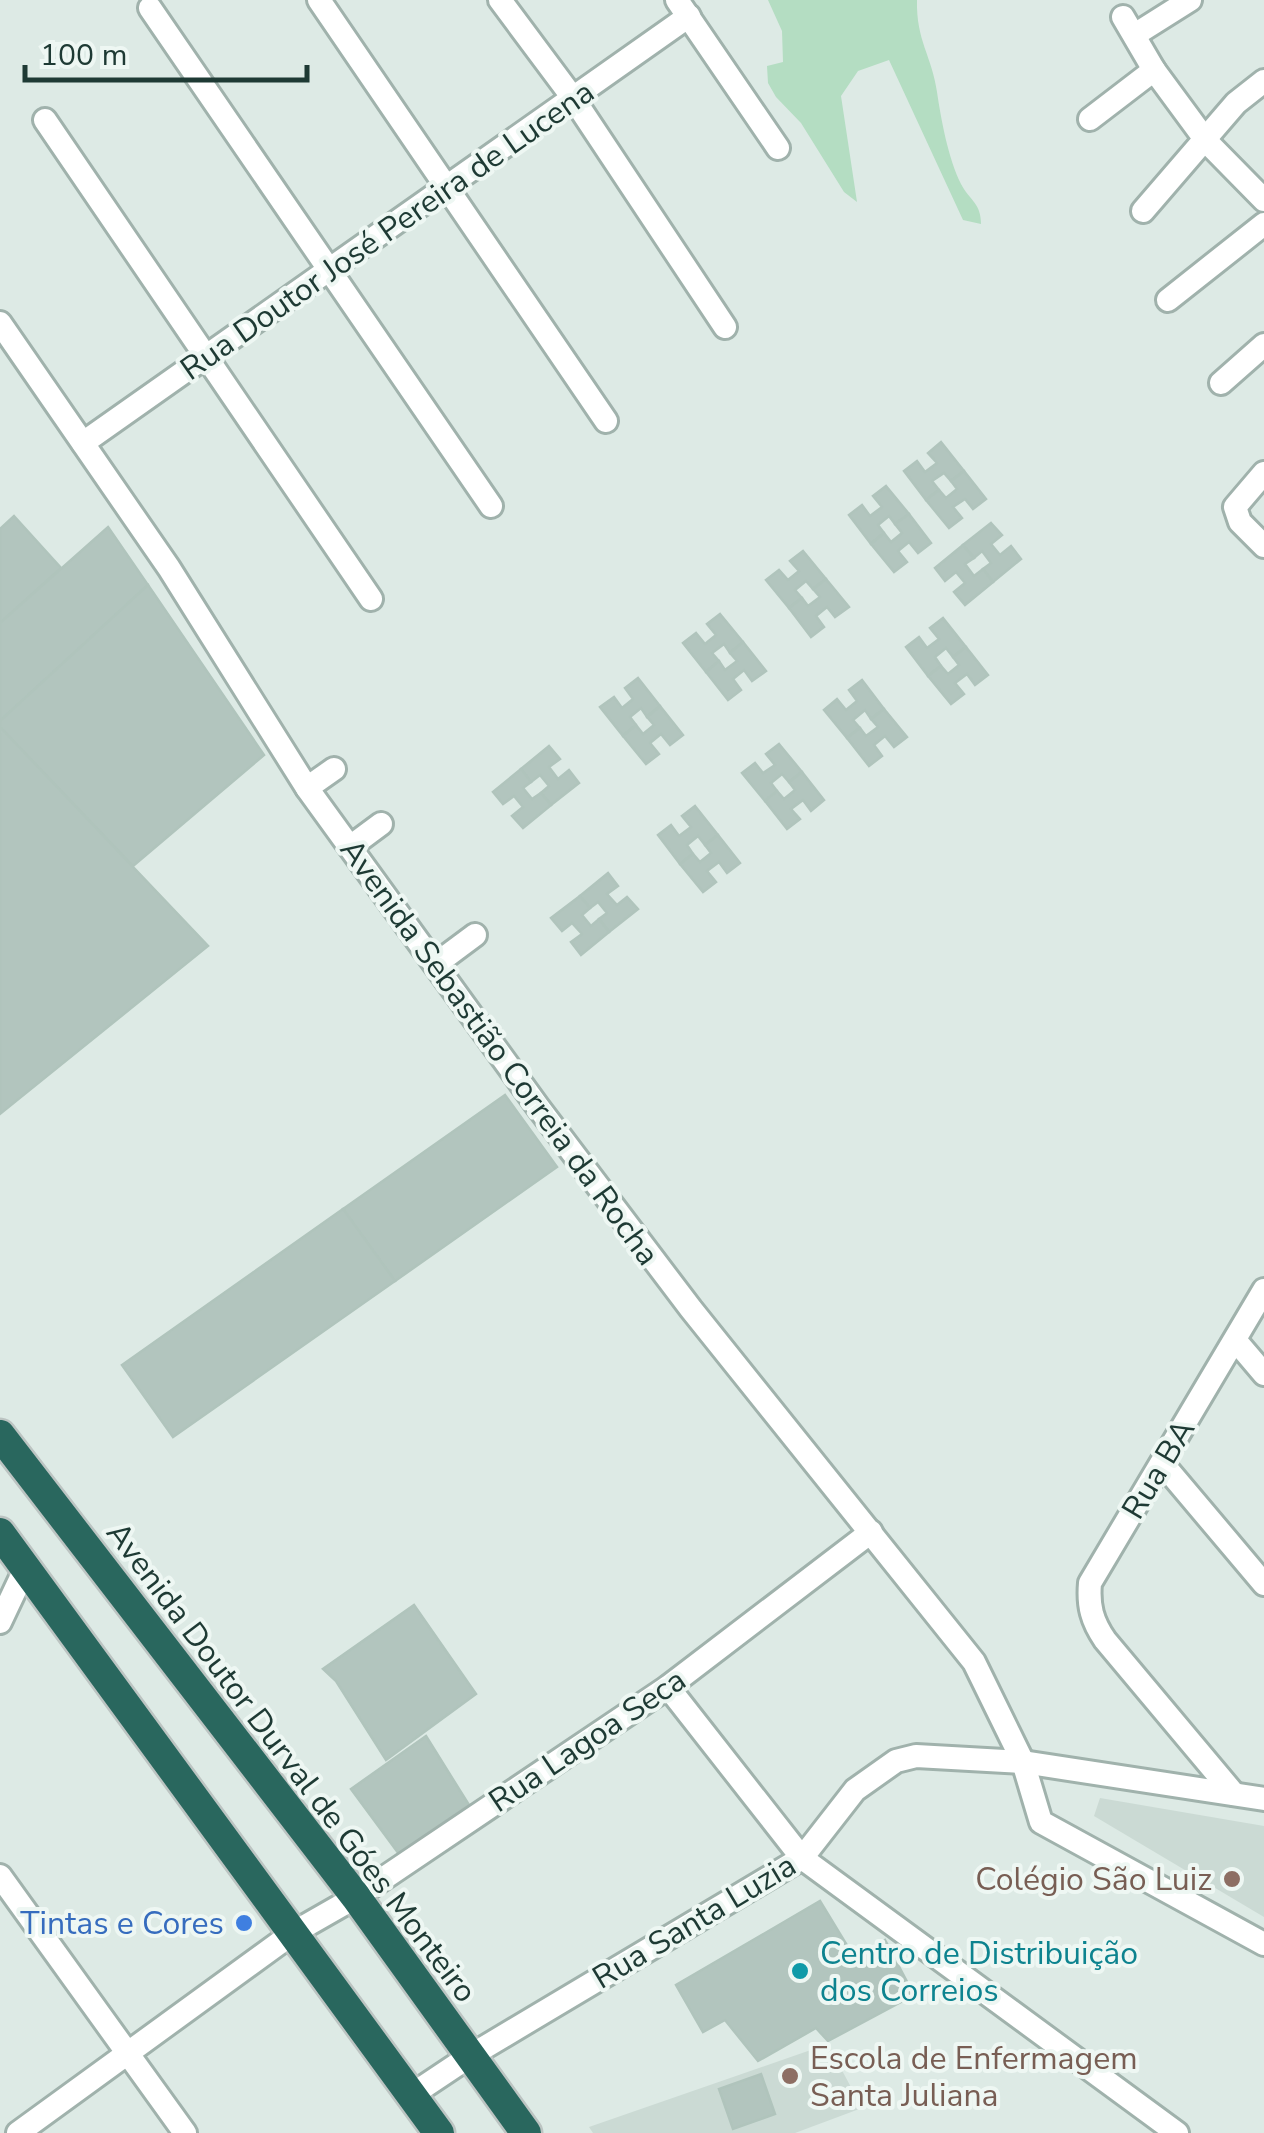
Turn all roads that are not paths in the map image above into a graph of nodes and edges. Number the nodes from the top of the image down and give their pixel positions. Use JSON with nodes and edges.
{"nodes":[{"id":1,"x":319,"y":0,"type":"edge"},
{"id":2,"x":500,"y":0,"type":"edge"},
{"id":3,"x":1190,"y":0,"type":"edge"},
{"id":4,"x":150,"y":8,"type":"dead end"},
{"id":5,"x":683,"y":8,"type":"edge"},
{"id":6,"x":1154,"y":70,"type":"junction"},
{"id":7,"x":1264,"y":81,"type":"edge"},
{"id":8,"x":573,"y":98,"type":"junction"},
{"id":9,"x":44,"y":120,"type":"dead end"},
{"id":10,"x":1090,"y":120,"type":"dead end"},
{"id":11,"x":1207,"y":142,"type":"junction"},
{"id":12,"x":778,"y":148,"type":"dead end"},
{"id":13,"x":447,"y":185,"type":"junction"},
{"id":14,"x":1264,"y":200,"type":"edge"},
{"id":15,"x":1143,"y":211,"type":"dead end"},
{"id":16,"x":1264,"y":224,"type":"edge"},
{"id":17,"x":330,"y":270,"type":"junction"},
{"id":18,"x":1168,"y":300,"type":"dead end"},
{"id":19,"x":0,"y":323,"type":"edge"},
{"id":20,"x":725,"y":327,"type":"dead end"},
{"id":21,"x":1264,"y":346,"type":"edge"},
{"id":22,"x":208,"y":358,"type":"junction"},
{"id":23,"x":1221,"y":384,"type":"dead end"},
{"id":24,"x":606,"y":421,"type":"dead end"},
{"id":25,"x":84,"y":443,"type":"junction"},
{"id":26,"x":1264,"y":473,"type":"edge"},
{"id":27,"x":491,"y":506,"type":"dead end"},
{"id":28,"x":1264,"y":546,"type":"edge"},
{"id":29,"x":371,"y":599,"type":"dead end"},
{"id":30,"x":334,"y":769,"type":"dead end"},
{"id":31,"x":307,"y":788,"type":"junction"},
{"id":32,"x":381,"y":824,"type":"dead end"},
{"id":33,"x":350,"y":847,"type":"junction"},
{"id":34,"x":474,"y":935,"type":"dead end"},
{"id":35,"x":436,"y":964,"type":"junction"},
{"id":36,"x":1264,"y":1290,"type":"edge"},
{"id":37,"x":1236,"y":1341,"type":"junction"},
{"id":38,"x":1264,"y":1374,"type":"edge"},
{"id":39,"x":0,"y":1435,"type":"edge"},
{"id":40,"x":1162,"y":1463,"type":"junction"},
{"id":41,"x":870,"y":1532,"type":"junction"},
{"id":42,"x":0,"y":1533,"type":"edge"},
{"id":43,"x":26,"y":1568,"type":"junction"},
{"id":44,"x":1264,"y":1584,"type":"edge"},
{"id":45,"x":0,"y":1622,"type":"edge"},
{"id":46,"x":668,"y":1687,"type":"junction"},
{"id":47,"x":1023,"y":1762,"type":"junction"},
{"id":48,"x":1234,"y":1794,"type":"junction"},
{"id":49,"x":1264,"y":1798,"type":"edge"},
{"id":50,"x":802,"y":1858,"type":"junction"},
{"id":51,"x":0,"y":1876,"type":"edge"},
{"id":52,"x":356,"y":1897,"type":"junction"},
{"id":53,"x":293,"y":1933,"type":"junction"},
{"id":54,"x":1264,"y":1944,"type":"edge"},
{"id":55,"x":128,"y":2052,"type":"junction"},
{"id":56,"x":470,"y":2056,"type":"junction"},
{"id":57,"x":410,"y":2096,"type":"junction"},
{"id":58,"x":18,"y":2133,"type":"edge"},
{"id":59,"x":184,"y":2133,"type":"edge"},
{"id":60,"x":439,"y":2133,"type":"edge"},
{"id":61,"x":526,"y":2133,"type":"edge"},
{"id":62,"x":1177,"y":2133,"type":"edge"}],
"edges":[{"from":1,"to":13,"type":"street"},
{"from":2,"to":8,"type":"street"},
{"from":3,"to":6,"type":"street"},
{"from":4,"to":17,"type":"street"},
{"from":5,"to":8,"type":"street","name":"Rua Doutor José Pereira de Lucena"},
{"from":5,"to":12,"type":"street"},
{"from":6,"to":10,"type":"street"},
{"from":6,"to":11,"type":"street"},
{"from":7,"to":11,"type":"street"},
{"from":8,"to":13,"type":"street","name":"Rua Doutor José Pereira de Lucena"},
{"from":8,"to":20,"type":"street"},
{"from":9,"to":22,"type":"street"},
{"from":11,"to":14,"type":"street"},
{"from":11,"to":15,"type":"street"},
{"from":13,"to":17,"type":"street","name":"Rua Doutor José Pereira de Lucena"},
{"from":13,"to":24,"type":"street"},
{"from":16,"to":18,"type":"street"},
{"from":17,"to":22,"type":"street","name":"Rua Doutor José Pereira de Lucena"},
{"from":17,"to":27,"type":"street"},
{"from":19,"to":25,"type":"street","name":"Avenida Sebastião Correia da Rocha"},
{"from":21,"to":23,"type":"street"},
{"from":22,"to":25,"type":"street","name":"Rua Doutor José Pereira de Lucena"},
{"from":22,"to":29,"type":"street"},
{"from":25,"to":31,"type":"street","name":"Avenida Sebastião Correia da Rocha"},
{"from":26,"to":28,"type":"street"},
{"from":30,"to":31,"type":"street"},
{"from":31,"to":33,"type":"street","name":"Avenida Sebastião Correia da Rocha"},
{"from":32,"to":33,"type":"street"},
{"from":33,"to":35,"type":"street","name":"Avenida Sebastião Correia da Rocha"},
{"from":34,"to":35,"type":"street"},
{"from":35,"to":41,"type":"street","name":"Avenida Sebastião Correia da Rocha"},
{"from":36,"to":37,"type":"street","name":"Rua BA"},
{"from":37,"to":38,"type":"street"},
{"from":37,"to":40,"type":"street","name":"Rua BA"},
{"from":39,"to":52,"type":"highway","name":"Avenida Doutor Durval de Góes Monteiro"},
{"from":40,"to":44,"type":"street"},
{"from":40,"to":48,"type":"street","name":"Rua BA"},
{"from":41,"to":46,"type":"street","name":"Rua Lagoa Seca"},
{"from":41,"to":47,"type":"street","name":"Avenida Sebastião Correia da Rocha"},
{"from":42,"to":43,"type":"highway"},
{"from":43,"to":45,"type":"street"},
{"from":43,"to":53,"type":"highway"},
{"from":46,"to":50,"type":"street"},
{"from":46,"to":52,"type":"street","name":"Rua Lagoa Seca"},
{"from":47,"to":48,"type":"street","name":"Rua Santa Luzia"},
{"from":47,"to":50,"type":"street","name":"Rua Santa Luzia"},
{"from":47,"to":54,"type":"street","name":"Avenida Sebastião Correia da Rocha"},
{"from":48,"to":49,"type":"street","name":"Rua Santa Luzia"},
{"from":50,"to":56,"type":"street","name":"Rua Santa Luzia"},
{"from":50,"to":62,"type":"street"},
{"from":51,"to":55,"type":"street"},
{"from":52,"to":53,"type":"street","name":"Rua Lagoa Seca"},
{"from":52,"to":56,"type":"highway","name":"Avenida Doutor Durval de Góes Monteiro"},
{"from":53,"to":55,"type":"street","name":"Rua Lagoa Seca"},
{"from":53,"to":57,"type":"highway"},
{"from":55,"to":58,"type":"street","name":"Rua Lagoa Seca"},
{"from":55,"to":59,"type":"street"},
{"from":56,"to":57,"type":"street","name":"Rua Santa Luzia"},
{"from":56,"to":61,"type":"highway","name":"Avenida Doutor Durval de Góes Monteiro"},
{"from":57,"to":60,"type":"highway"}]}
